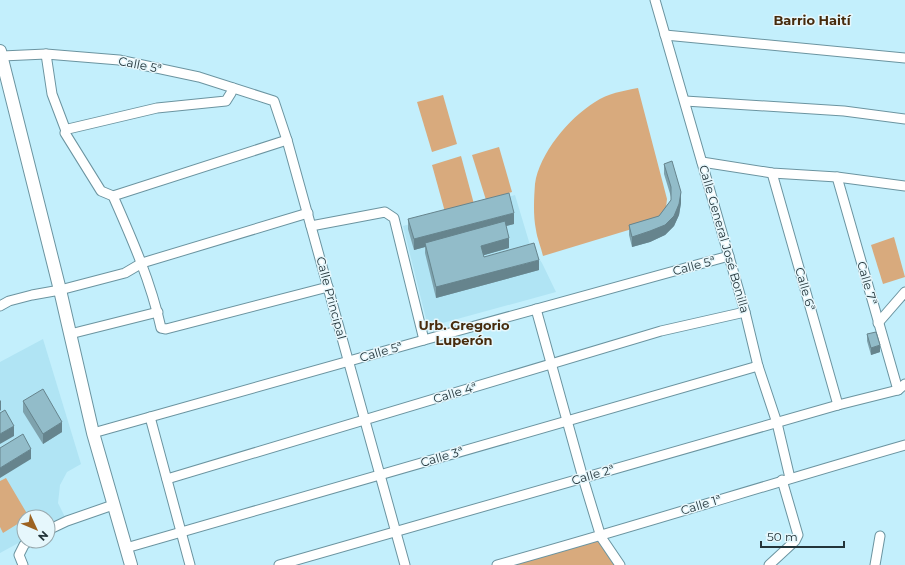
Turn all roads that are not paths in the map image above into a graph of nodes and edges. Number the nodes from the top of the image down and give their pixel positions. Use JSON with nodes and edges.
{"nodes":[{"id":1,"x":655,"y":0,"type":"edge"},
{"id":2,"x":665,"y":35,"type":"junction"},
{"id":3,"x":1,"y":54,"type":"edge"},
{"id":4,"x":46,"y":54,"type":"junction"},
{"id":5,"x":905,"y":58,"type":"edge"},
{"id":6,"x":233,"y":88,"type":"junction"},
{"id":7,"x":274,"y":101,"type":"joint"},
{"id":8,"x":685,"y":101,"type":"junction"},
{"id":9,"x":905,"y":119,"type":"edge"},
{"id":10,"x":66,"y":131,"type":"junction"},
{"id":11,"x":287,"y":140,"type":"junction"},
{"id":12,"x":702,"y":162,"type":"junction"},
{"id":13,"x":772,"y":173,"type":"junction"},
{"id":14,"x":837,"y":177,"type":"junction"},
{"id":15,"x":905,"y":186,"type":"edge"},
{"id":16,"x":113,"y":196,"type":"junction"},
{"id":17,"x":308,"y":213,"type":"junction"},
{"id":18,"x":311,"y":226,"type":"junction"},
{"id":19,"x":729,"y":256,"type":"junction"},
{"id":20,"x":142,"y":263,"type":"junction"},
{"id":21,"x":328,"y":287,"type":"junction"},
{"id":22,"x":60,"y":290,"type":"junction"},
{"id":23,"x":905,"y":292,"type":"edge"},
{"id":24,"x":0,"y":306,"type":"edge"},
{"id":25,"x":536,"y":309,"type":"junction"},
{"id":26,"x":158,"y":312,"type":"junction"},
{"id":27,"x":745,"y":312,"type":"junction"},
{"id":28,"x":878,"y":323,"type":"junction"},
{"id":29,"x":70,"y":334,"type":"junction"},
{"id":30,"x":424,"y":340,"type":"junction"},
{"id":31,"x":349,"y":362,"type":"junction"},
{"id":32,"x":551,"y":365,"type":"junction"},
{"id":33,"x":758,"y":366,"type":"junction"},
{"id":34,"x":901,"y":387,"type":"edge"},
{"id":35,"x":838,"y":406,"type":"junction"},
{"id":36,"x":150,"y":417,"type":"junction"},
{"id":37,"x":365,"y":420,"type":"junction"},
{"id":38,"x":567,"y":421,"type":"junction"},
{"id":39,"x":777,"y":423,"type":"junction"},
{"id":40,"x":93,"y":433,"type":"junction"},
{"id":41,"x":905,"y":445,"type":"edge"},
{"id":42,"x":380,"y":475,"type":"junction"},
{"id":43,"x":583,"y":478,"type":"junction"},
{"id":44,"x":167,"y":479,"type":"junction"},
{"id":45,"x":786,"y":479,"type":"junction"},
{"id":46,"x":113,"y":505,"type":"junction"},
{"id":47,"x":56,"y":526,"type":"edge"},
{"id":48,"x":182,"y":532,"type":"junction"},
{"id":49,"x":396,"y":532,"type":"junction"},
{"id":50,"x":601,"y":536,"type":"junction"},
{"id":51,"x":880,"y":536,"type":"dead end"},
{"id":52,"x":126,"y":548,"type":"junction"},
{"id":53,"x":22,"y":549,"type":"edge"},
{"id":54,"x":23,"y":565,"type":"edge"},
{"id":55,"x":131,"y":565,"type":"edge"},
{"id":56,"x":190,"y":565,"type":"edge"},
{"id":57,"x":279,"y":565,"type":"edge"},
{"id":58,"x":406,"y":565,"type":"edge"},
{"id":59,"x":498,"y":565,"type":"edge"},
{"id":60,"x":620,"y":565,"type":"edge"},
{"id":61,"x":769,"y":565,"type":"edge"},
{"id":62,"x":875,"y":565,"type":"edge"}],
"edges":[{"from":1,"to":2,"type":"street","name":"Calle General José Bonilla"},
{"from":2,"to":5,"type":"street"},
{"from":2,"to":8,"type":"street","name":"Calle General José Bonilla"},
{"from":3,"to":4,"type":"street","name":"Calle 5ª"},
{"from":3,"to":22,"type":"street"},
{"from":4,"to":6,"type":"street","name":"Calle 5ª"},
{"from":4,"to":10,"type":"street"},
{"from":6,"to":7,"type":"street","name":"Calle 5ª"},
{"from":6,"to":10,"type":"street"},
{"from":7,"to":11,"type":"street","name":"Calle Principal"},
{"from":8,"to":9,"type":"street"},
{"from":8,"to":12,"type":"street","name":"Calle General José Bonilla"},
{"from":10,"to":16,"type":"street"},
{"from":11,"to":16,"type":"street"},
{"from":11,"to":17,"type":"street","name":"Calle Principal"},
{"from":12,"to":13,"type":"street"},
{"from":12,"to":19,"type":"street","name":"Calle General José Bonilla"},
{"from":13,"to":14,"type":"street"},
{"from":13,"to":35,"type":"street","name":"Calle 6ª"},
{"from":14,"to":15,"type":"street"},
{"from":14,"to":28,"type":"street","name":"Calle 7ª"},
{"from":16,"to":20,"type":"street"},
{"from":17,"to":18,"type":"street","name":"Calle Principal"},
{"from":17,"to":20,"type":"street"},
{"from":18,"to":21,"type":"street","name":"Calle Principal"},
{"from":18,"to":30,"type":"street"},
{"from":19,"to":25,"type":"street","name":"Calle 5ª"},
{"from":19,"to":27,"type":"street","name":"Calle General José Bonilla"},
{"from":20,"to":22,"type":"street"},
{"from":20,"to":26,"type":"street"},
{"from":21,"to":26,"type":"street"},
{"from":21,"to":31,"type":"street","name":"Calle Principal"},
{"from":22,"to":24,"type":"street"},
{"from":22,"to":29,"type":"street"},
{"from":23,"to":28,"type":"street"},
{"from":25,"to":30,"type":"street","name":"Calle 5ª"},
{"from":25,"to":32,"type":"street"},
{"from":26,"to":29,"type":"street"},
{"from":27,"to":32,"type":"street","name":"Calle 4ª"},
{"from":27,"to":33,"type":"street","name":"Calle General José Bonilla"},
{"from":28,"to":34,"type":"street","name":"Calle 7ª"},
{"from":29,"to":40,"type":"street"},
{"from":30,"to":31,"type":"street","name":"Calle 5ª"},
{"from":31,"to":36,"type":"street","name":"Calle 5ª"},
{"from":31,"to":37,"type":"street","name":"Calle Principal"},
{"from":32,"to":37,"type":"street","name":"Calle 4ª"},
{"from":32,"to":38,"type":"street"},
{"from":33,"to":38,"type":"street","name":"Calle 3ª"},
{"from":33,"to":39,"type":"street","name":"Calle General José Bonilla"},
{"from":34,"to":35,"type":"street","name":"Calle 2ª"},
{"from":35,"to":39,"type":"street","name":"Calle 2ª"},
{"from":36,"to":40,"type":"street","name":"Calle 5ª"},
{"from":36,"to":44,"type":"street"},
{"from":37,"to":42,"type":"street","name":"Calle Principal"},
{"from":37,"to":44,"type":"street","name":"Calle 4ª"},
{"from":38,"to":42,"type":"street","name":"Calle 3ª"},
{"from":38,"to":43,"type":"street"},
{"from":39,"to":43,"type":"street","name":"Calle 2ª"},
{"from":39,"to":45,"type":"street","name":"Calle General José Bonilla"},
{"from":40,"to":46,"type":"street"},
{"from":41,"to":45,"type":"street","name":"Calle 1ª"},
{"from":42,"to":48,"type":"street","name":"Calle 3ª"},
{"from":42,"to":49,"type":"street","name":"Calle Principal"},
{"from":43,"to":49,"type":"street","name":"Calle 2ª"},
{"from":43,"to":50,"type":"street"},
{"from":44,"to":48,"type":"street"},
{"from":45,"to":50,"type":"street","name":"Calle 1ª"},
{"from":45,"to":61,"type":"street","name":"Calle General José Bonilla"},
{"from":46,"to":47,"type":"street"},
{"from":46,"to":52,"type":"street"},
{"from":48,"to":52,"type":"street","name":"Calle 3ª"},
{"from":48,"to":56,"type":"street"},
{"from":49,"to":57,"type":"street","name":"Calle 2ª"},
{"from":49,"to":58,"type":"street","name":"Calle Principal"},
{"from":50,"to":59,"type":"street","name":"Calle 1ª"},
{"from":50,"to":60,"type":"street"},
{"from":51,"to":62,"type":"street"},
{"from":52,"to":55,"type":"street"},
{"from":53,"to":54,"type":"street"}]}
